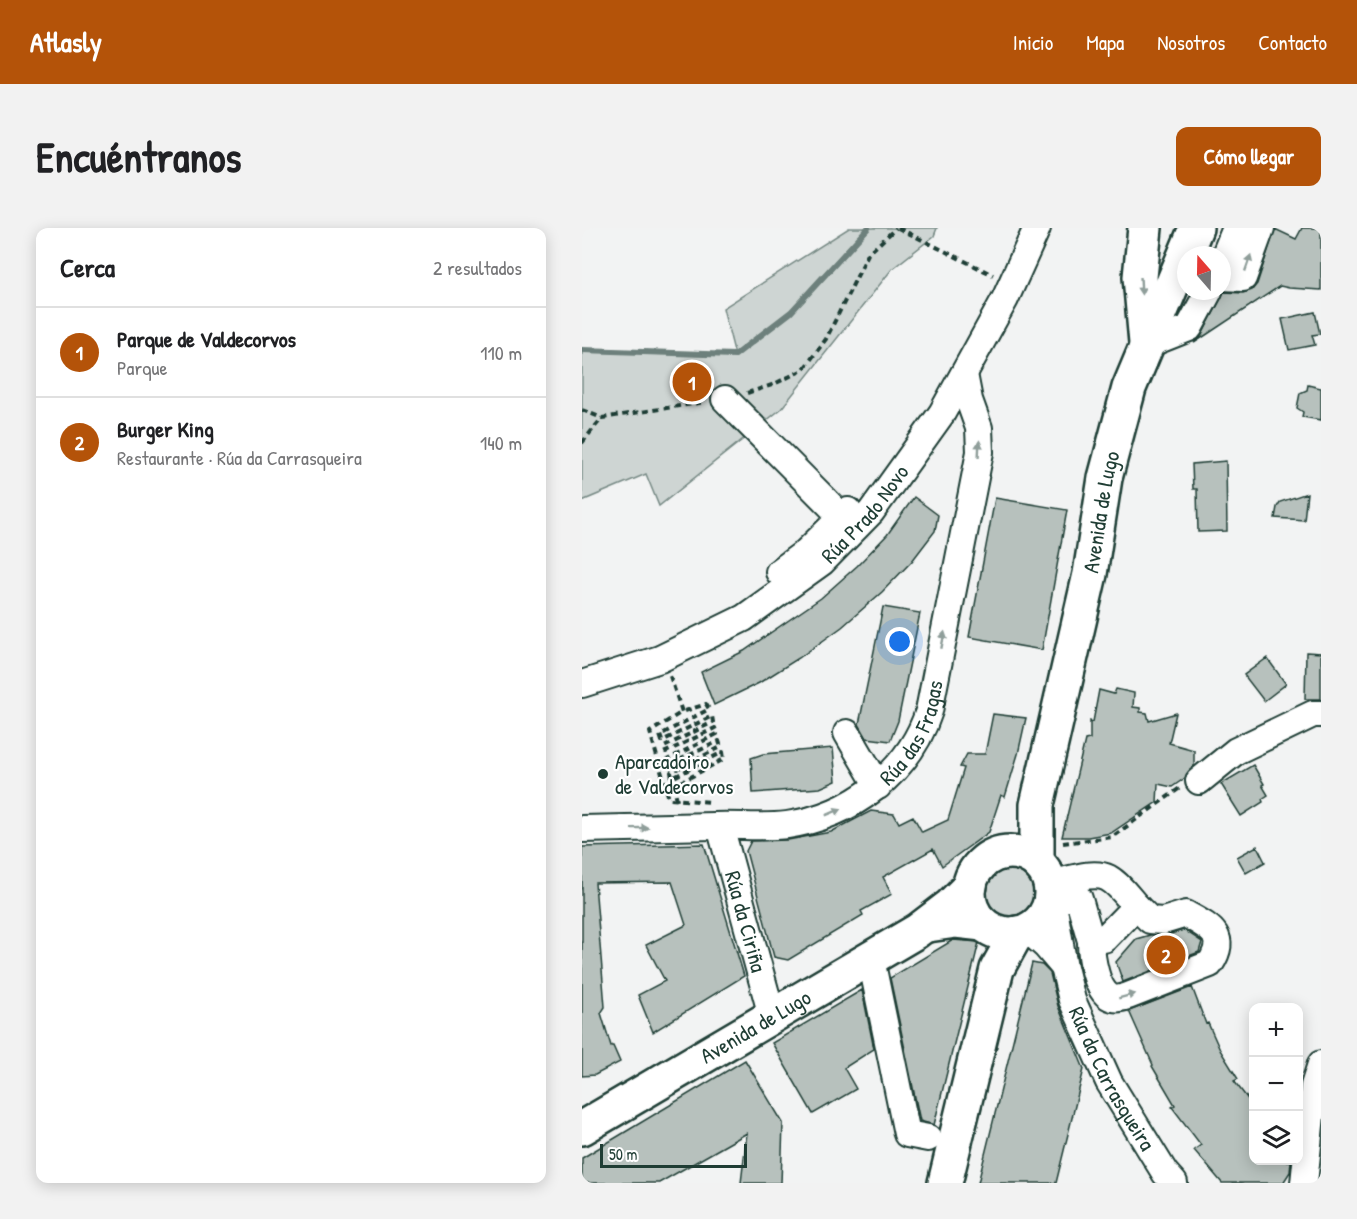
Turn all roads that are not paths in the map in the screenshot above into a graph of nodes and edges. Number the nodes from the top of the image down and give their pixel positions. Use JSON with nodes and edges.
{"nodes":[{"id":1,"x":1021,"y":228,"type":"edge"},
{"id":2,"x":1037,"y":228,"type":"edge"},
{"id":3,"x":1145,"y":228,"type":"edge"},
{"id":4,"x":1196,"y":228,"type":"edge"},
{"id":5,"x":1236,"y":228,"type":"edge"},
{"id":6,"x":1261,"y":228,"type":"edge"},
{"id":7,"x":1190,"y":246,"type":"edge"},
{"id":8,"x":1229,"y":246,"type":"edge"},
{"id":9,"x":1231,"y":277,"type":"edge"},
{"id":10,"x":1177,"y":278,"type":"edge"},
{"id":11,"x":1204,"y":300,"type":"edge"},
{"id":12,"x":1146,"y":345,"type":"junction"},
{"id":13,"x":964,"y":374,"type":"junction"},
{"id":14,"x":725,"y":399,"type":"road end"},
{"id":15,"x":842,"y":517,"type":"junction"},
{"id":16,"x":582,"y":668,"type":"edge"},
{"id":17,"x":582,"y":684,"type":"edge"},
{"id":18,"x":1321,"y":714,"type":"edge"},
{"id":19,"x":847,"y":733,"type":"dead end"},
{"id":20,"x":1199,"y":781,"type":"road end"},
{"id":21,"x":878,"y":786,"type":"junction"},
{"id":22,"x":720,"y":826,"type":"junction"},
{"id":23,"x":582,"y":829,"type":"edge"},
{"id":24,"x":1104,"y":876,"type":"junction"},
{"id":25,"x":970,"y":886,"type":"junction"},
{"id":26,"x":1032,"y":897,"type":"junction"},
{"id":27,"x":1136,"y":906,"type":"junction"},
{"id":28,"x":927,"y":925,"type":"junction"},
{"id":29,"x":1090,"y":941,"type":"junction"},
{"id":30,"x":871,"y":958,"type":"junction"},
{"id":31,"x":772,"y":1016,"type":"junction"},
{"id":32,"x":1321,"y":1064,"type":"edge"},
{"id":33,"x":582,"y":1128,"type":"edge"},
{"id":34,"x":928,"y":1138,"type":"dead end"},
{"id":35,"x":945,"y":1183,"type":"edge"},
{"id":36,"x":1174,"y":1183,"type":"edge"},
{"id":37,"x":1304,"y":1183,"type":"edge"}],
"edges":[{"from":1,"to":15,"type":"street","name":"Rúa Prado Novo"},
{"from":2,"to":13,"type":"street","name":"Rúa Prado Novo"},
{"from":3,"to":12,"type":"main road","one_way":true},
{"from":4,"to":7,"type":"main road","name":"Avenida de Lugo"},
{"from":5,"to":8,"type":"street"},
{"from":9,"to":6,"type":"street","one_way":true},
{"from":10,"to":12,"type":"main road","name":"Avenida de Lugo"},
{"from":11,"to":12,"type":"street"},
{"from":12,"to":26,"type":"main road","name":"Avenida de Lugo"},
{"from":13,"to":17,"type":"street","name":"Rúa Prado Novo"},
{"from":21,"to":13,"type":"street","name":"Rúa das Fragas","one_way":true},
{"from":14,"to":15,"type":"street"},
{"from":15,"to":16,"type":"street","name":"Rúa Prado Novo"},
{"from":18,"to":20,"type":"street"},
{"from":19,"to":21,"type":"street"},
{"from":22,"to":21,"type":"street","name":"Rúa das Fragas","one_way":true},
{"from":23,"to":22,"type":"street","name":"Rúa das Fragas","one_way":true},
{"from":22,"to":31,"type":"street","name":"Rúa da Ciriña"},
{"from":24,"to":26,"type":"street"},
{"from":24,"to":26,"type":"street"},
{"from":24,"to":27,"type":"street"},
{"from":25,"to":26,"type":"main road"},
{"from":25,"to":26,"type":"main road","name":"Avenida de Lugo"},
{"from":25,"to":28,"type":"main road","name":"Avenida de Lugo"},
{"from":26,"to":28,"type":"main road","name":"Avenida de Lugo"},
{"from":26,"to":29,"type":"street"},
{"from":26,"to":35,"type":"main road"},
{"from":26,"to":36,"type":"street","name":"Rúa da Carrasqueira"},
{"from":27,"to":29,"type":"street"},
{"from":29,"to":27,"type":"street","one_way":true},
{"from":28,"to":30,"type":"main road","name":"Avenida de Lugo"},
{"from":30,"to":31,"type":"main road","name":"Avenida de Lugo"},
{"from":30,"to":34,"type":"street"},
{"from":31,"to":33,"type":"main road","name":"Avenida de Lugo"},
{"from":32,"to":37,"type":"street"}]}
